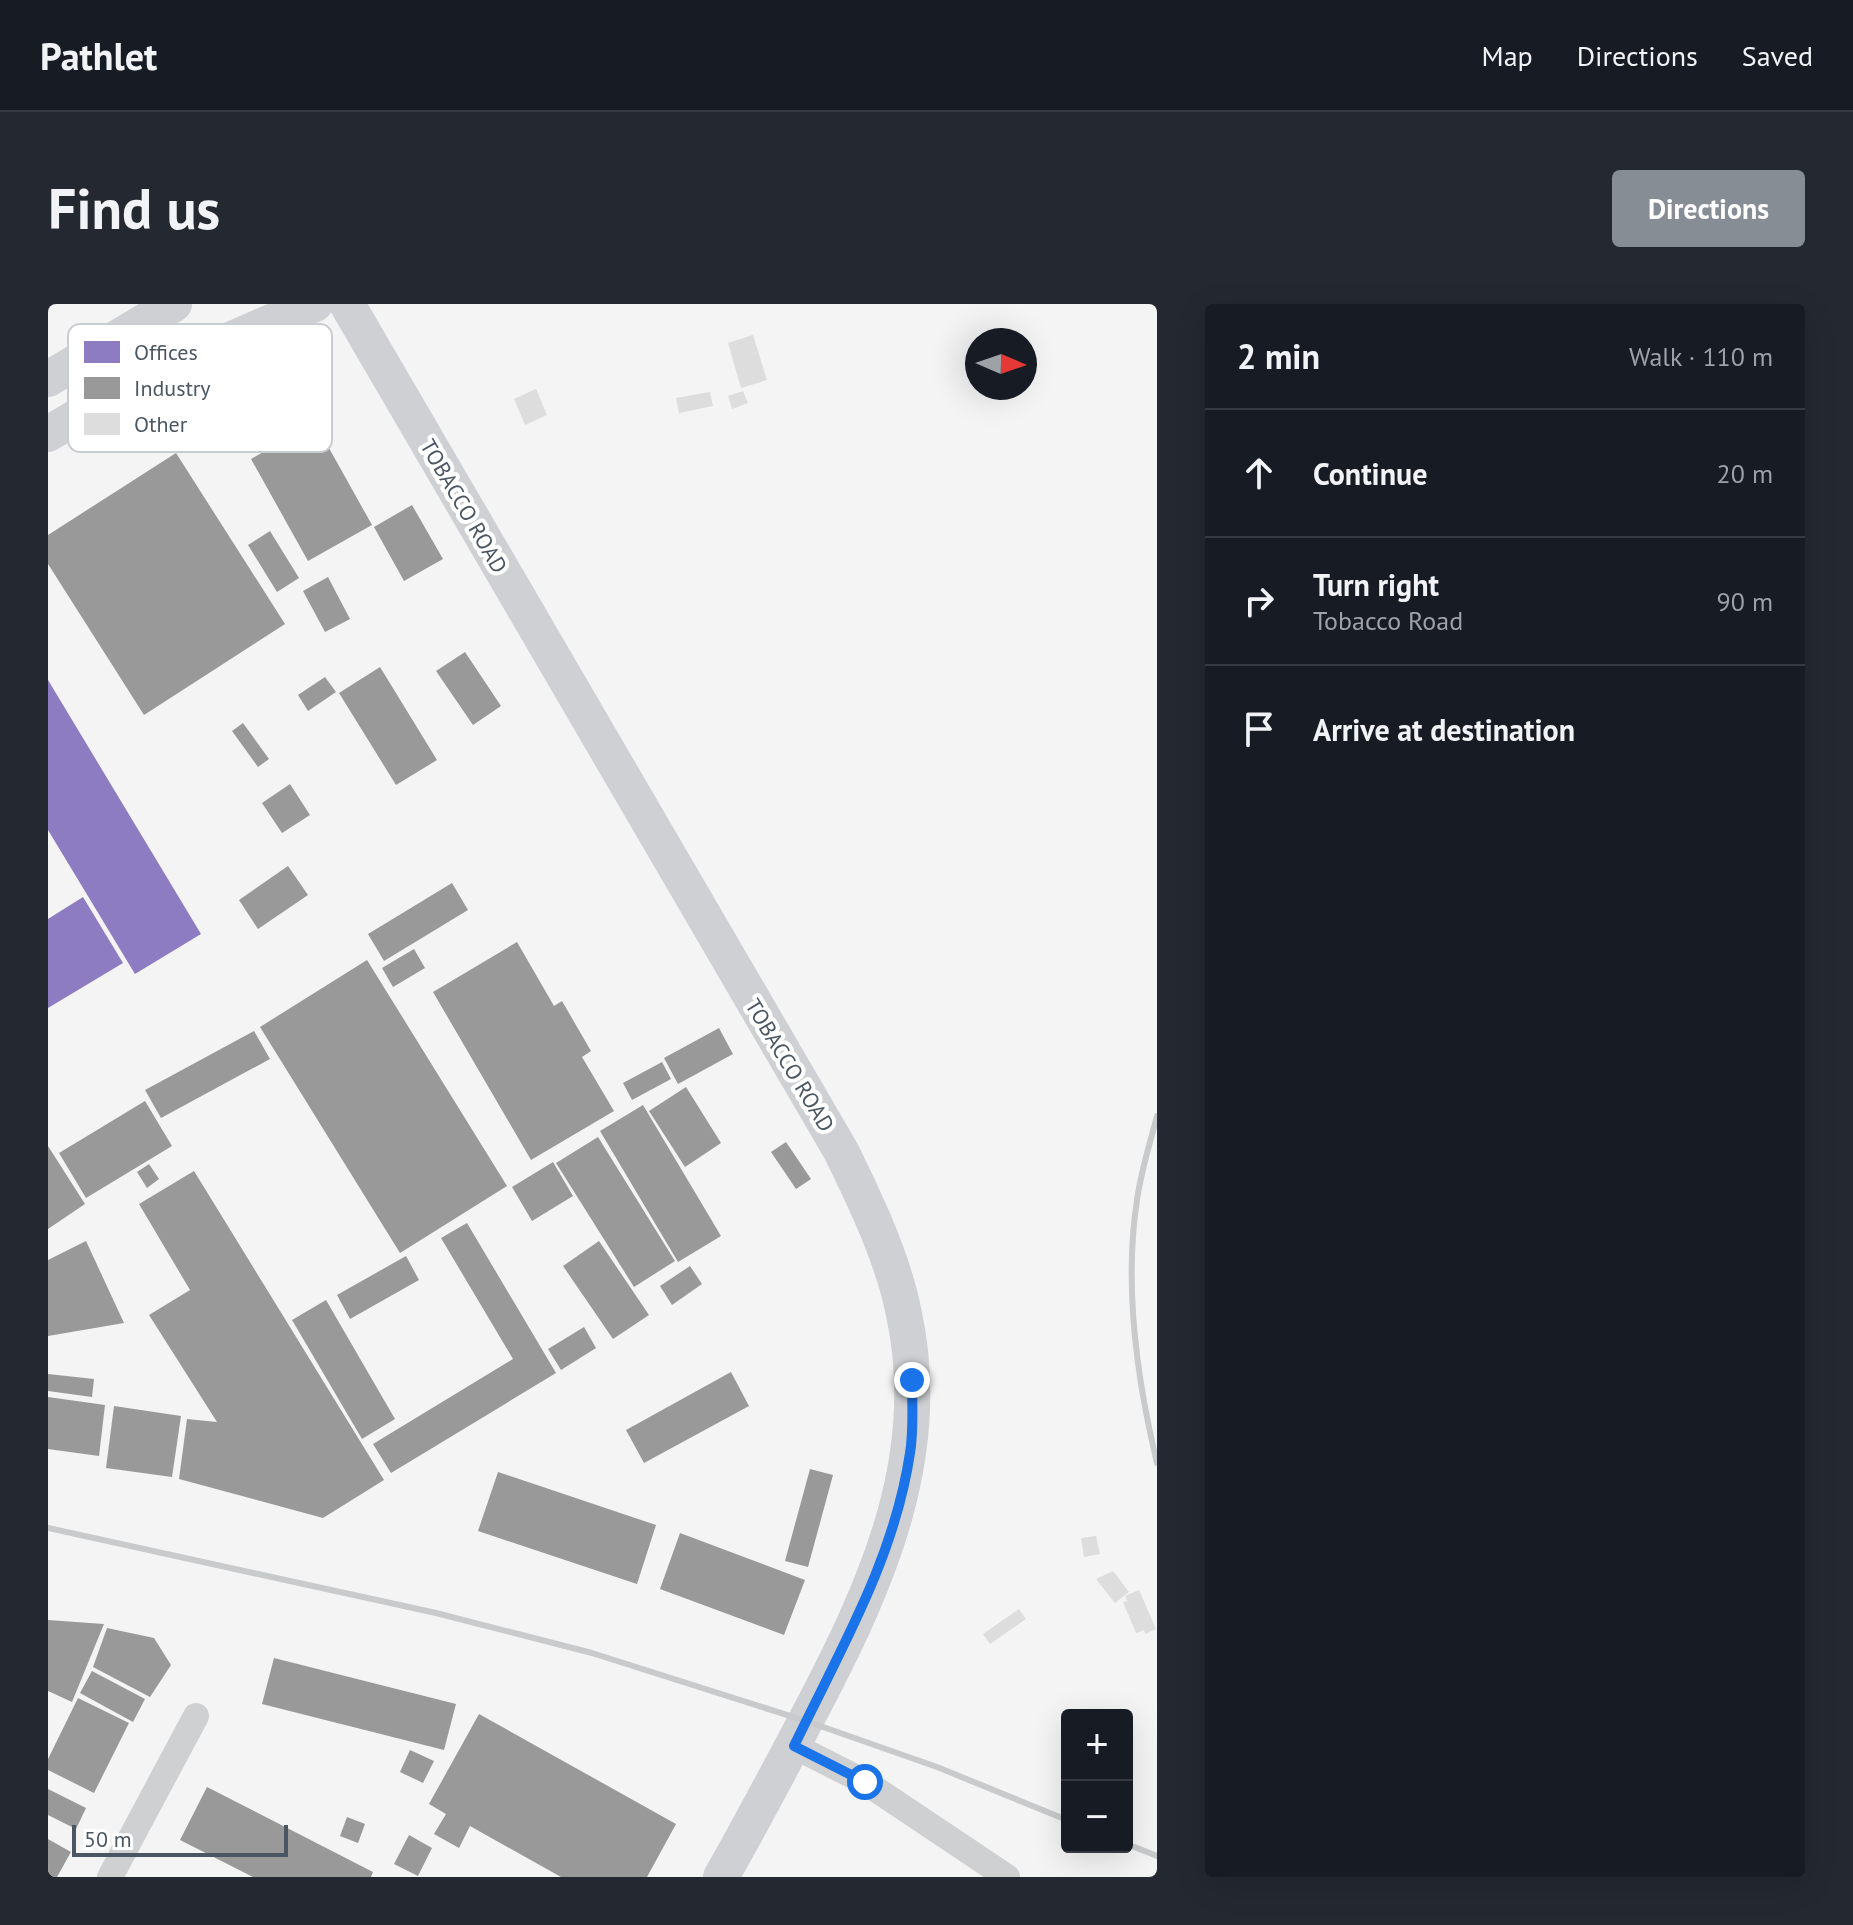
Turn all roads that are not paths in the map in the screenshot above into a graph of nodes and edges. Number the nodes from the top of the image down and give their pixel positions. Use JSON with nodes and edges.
{"nodes":[{"id":1,"x":174,"y":304,"type":"edge"},
{"id":2,"x":315,"y":304,"type":"edge"},
{"id":3,"x":347,"y":304,"type":"edge"},
{"id":4,"x":140,"y":324,"type":"edge"},
{"id":5,"x":270,"y":324,"type":"edge"},
{"id":6,"x":68,"y":367,"type":"edge"},
{"id":7,"x":48,"y":379,"type":"edge"},
{"id":8,"x":68,"y":422,"type":"edge"},
{"id":9,"x":48,"y":434,"type":"edge"},
{"id":10,"x":196,"y":1716,"type":"dead end"},
{"id":11,"x":794,"y":1746,"type":"junction"},
{"id":12,"x":110,"y":1877,"type":"edge"},
{"id":13,"x":721,"y":1877,"type":"edge"},
{"id":14,"x":1007,"y":1877,"type":"edge"}],
"edges":[{"from":1,"to":4,"type":"street"},
{"from":2,"to":5,"type":"street"},
{"from":3,"to":11,"type":"street","name":"TOBACCO ROAD"},
{"from":6,"to":7,"type":"street"},
{"from":8,"to":9,"type":"street"},
{"from":10,"to":12,"type":"street"},
{"from":11,"to":13,"type":"street","name":"TOBACCO ROAD"},
{"from":11,"to":14,"type":"street"}]}
